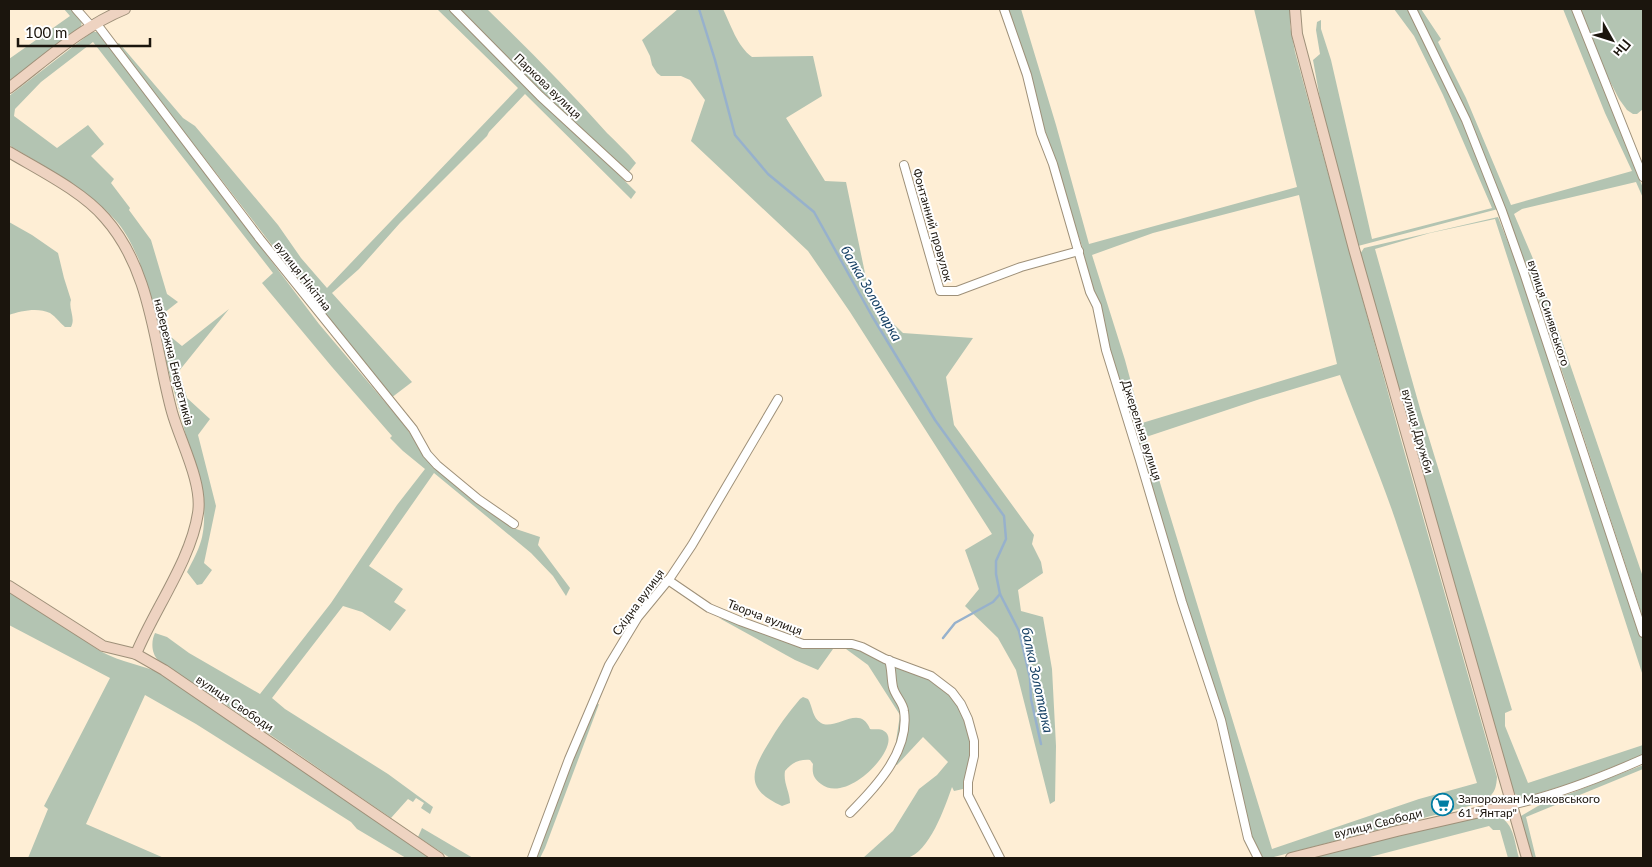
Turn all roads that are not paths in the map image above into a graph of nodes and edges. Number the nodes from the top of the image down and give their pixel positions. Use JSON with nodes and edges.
{"nodes":[{"id":1,"x":76,"y":9,"type":"edge"},
{"id":2,"x":125,"y":9,"type":"edge"},
{"id":3,"x":454,"y":9,"type":"edge"},
{"id":4,"x":1004,"y":9,"type":"edge"},
{"id":5,"x":1295,"y":9,"type":"edge"},
{"id":6,"x":1412,"y":9,"type":"edge"},
{"id":7,"x":1576,"y":9,"type":"edge"},
{"id":8,"x":94,"y":24,"type":"junction"},
{"id":9,"x":9,"y":88,"type":"edge"},
{"id":10,"x":9,"y":152,"type":"edge"},
{"id":11,"x":904,"y":165,"type":"dead end"},
{"id":12,"x":628,"y":177,"type":"dead end"},
{"id":13,"x":1643,"y":177,"type":"edge"},
{"id":14,"x":1079,"y":250,"type":"junction"},
{"id":15,"x":778,"y":399,"type":"dead end"},
{"id":16,"x":514,"y":524,"type":"dead end"},
{"id":17,"x":668,"y":580,"type":"junction"},
{"id":18,"x":9,"y":586,"type":"edge"},
{"id":19,"x":1643,"y":633,"type":"edge"},
{"id":20,"x":136,"y":654,"type":"junction"},
{"id":21,"x":889,"y":660,"type":"junction"},
{"id":22,"x":1643,"y":759,"type":"edge"},
{"id":23,"x":1511,"y":805,"type":"junction"},
{"id":24,"x":850,"y":813,"type":"dead end"},
{"id":25,"x":440,"y":858,"type":"edge"},
{"id":26,"x":532,"y":858,"type":"edge"},
{"id":27,"x":1000,"y":858,"type":"edge"},
{"id":28,"x":1258,"y":858,"type":"edge"},
{"id":29,"x":1291,"y":858,"type":"edge"},
{"id":30,"x":1527,"y":858,"type":"edge"}],
"edges":[{"from":1,"to":8,"type":"street","name":"вулиця Нікітіна"},
{"from":2,"to":8,"type":"street"},
{"from":3,"to":12,"type":"street","name":"Паркова вулиця"},
{"from":4,"to":14,"type":"street","name":"Джерельна вулиця"},
{"from":5,"to":23,"type":"street","name":"вулиця Дружби"},
{"from":6,"to":19,"type":"street","name":"вулиця Синявського"},
{"from":7,"to":13,"type":"street"},
{"from":8,"to":9,"type":"street"},
{"from":8,"to":16,"type":"street","name":"вулиця Нікітіна"},
{"from":10,"to":20,"type":"street","name":"набережна Енергетиків"},
{"from":11,"to":14,"type":"street","name":"Фонтанний провулок"},
{"from":14,"to":28,"type":"street","name":"Джерельна вулиця"},
{"from":15,"to":17,"type":"street","name":"Східна вулиця"},
{"from":17,"to":21,"type":"street","name":"Творча вулиця"},
{"from":17,"to":26,"type":"street","name":"Східна вулиця"},
{"from":18,"to":20,"type":"street","name":"вулиця Свободи"},
{"from":20,"to":25,"type":"street","name":"вулиця Свободи"},
{"from":21,"to":24,"type":"street"},
{"from":21,"to":27,"type":"street","name":"Творча вулиця"},
{"from":22,"to":23,"type":"street","name":"вулиця Свободи"},
{"from":23,"to":29,"type":"street","name":"вулиця Свободи"},
{"from":23,"to":30,"type":"street","name":"вулиця Дружби"}]}
